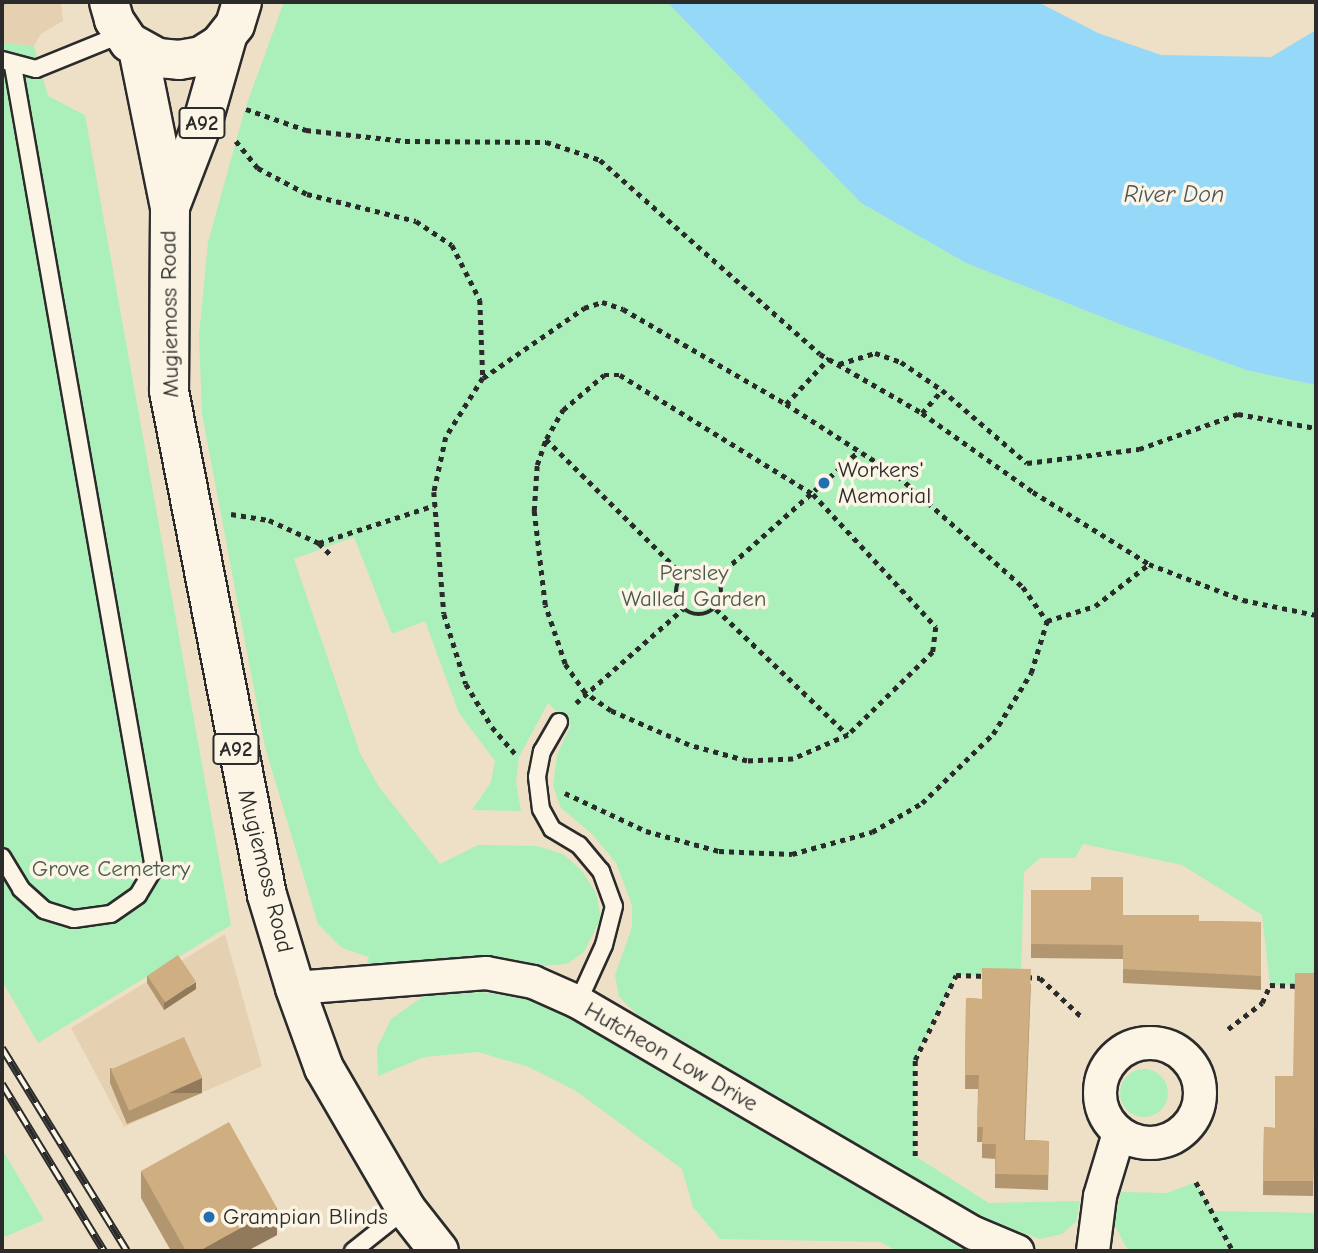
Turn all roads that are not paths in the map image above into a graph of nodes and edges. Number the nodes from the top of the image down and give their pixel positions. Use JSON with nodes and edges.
{"nodes":[{"id":1,"x":242,"y":2,"type":"edge"},
{"id":2,"x":123,"y":28,"type":"edge"},
{"id":3,"x":228,"y":37,"type":"junction"},
{"id":4,"x":7,"y":63,"type":"edge"},
{"id":5,"x":170,"y":207,"type":"junction"},
{"id":6,"x":559,"y":722,"type":"road end"},
{"id":7,"x":2,"y":857,"type":"edge"},
{"id":8,"x":295,"y":988,"type":"junction"},
{"id":9,"x":578,"y":1002,"type":"junction"},
{"id":10,"x":1119,"y":1133,"type":"dead end"},
{"id":11,"x":407,"y":1209,"type":"junction"},
{"id":12,"x":353,"y":1251,"type":"edge"},
{"id":13,"x":439,"y":1251,"type":"edge"},
{"id":14,"x":1017,"y":1251,"type":"edge"},
{"id":15,"x":1093,"y":1251,"type":"edge"}],
"edges":[{"from":1,"to":3,"type":"main road","number":"A92"},
{"from":2,"to":3,"type":"main road"},
{"from":2,"to":4,"type":"lane"},
{"from":2,"to":5,"type":"main road","number":"A92"},
{"from":3,"to":5,"type":"main road","number":"A92"},
{"from":4,"to":7,"type":"lane"},
{"from":5,"to":8,"type":"main road","name":"Mugiemoss Road","number":"A92"},
{"from":6,"to":9,"type":"lane"},
{"from":8,"to":9,"type":"street","name":"Hutcheon Low Drive"},
{"from":8,"to":11,"type":"main road","name":"Mugiemoss Road","number":"A92"},
{"from":9,"to":14,"type":"street","name":"Hutcheon Low Drive"},
{"from":10,"to":15,"type":"street"},
{"from":11,"to":12,"type":"lane"},
{"from":11,"to":13,"type":"main road","name":"Mugiemoss Road","number":"A92"}]}
